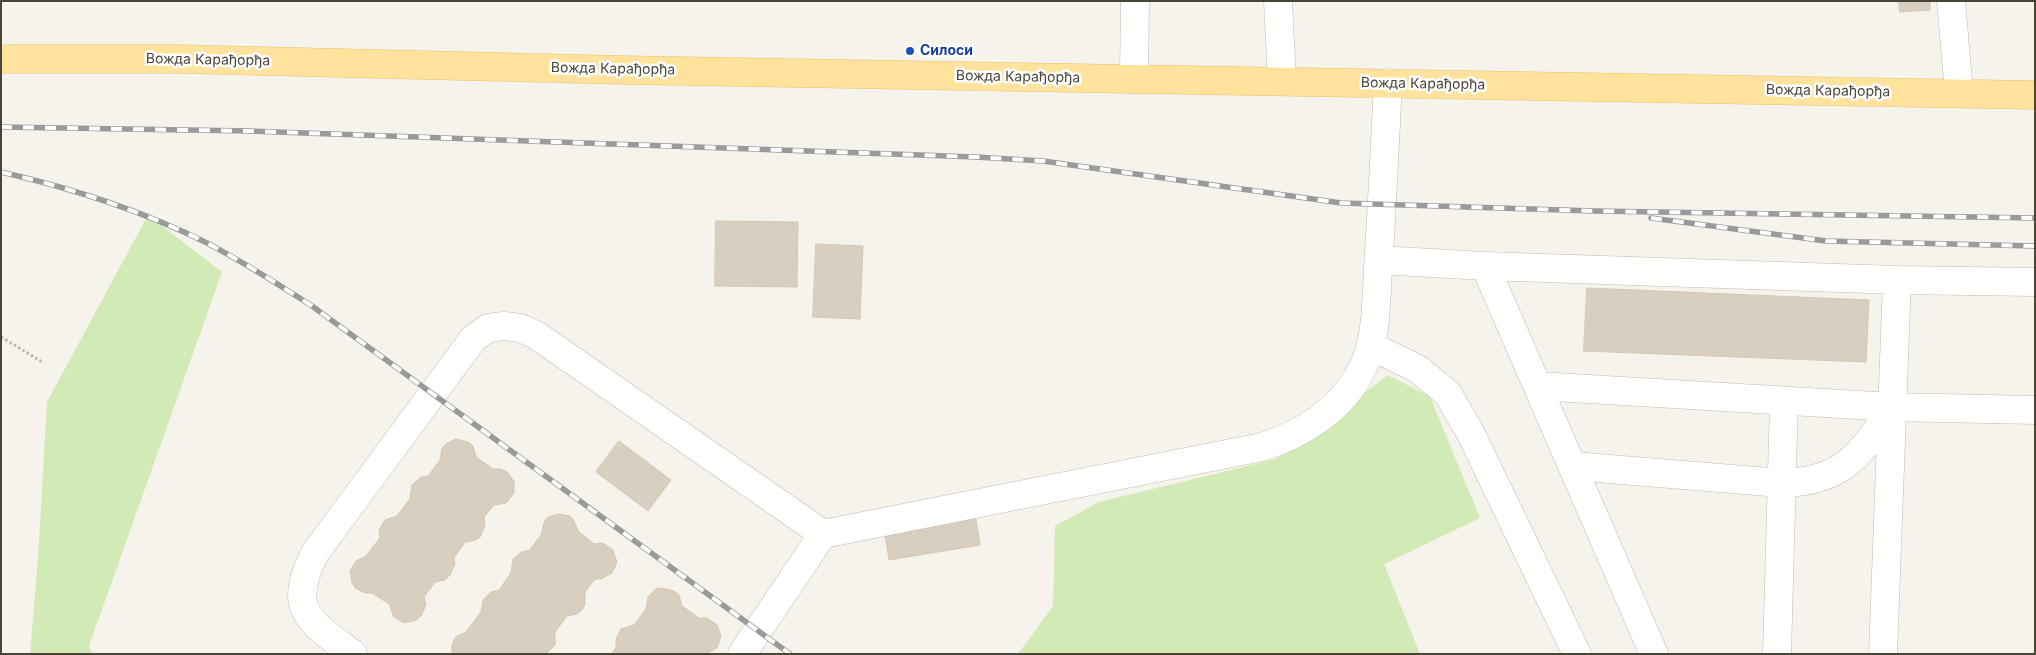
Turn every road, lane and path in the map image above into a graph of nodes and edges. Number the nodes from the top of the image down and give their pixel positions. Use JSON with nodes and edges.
{"nodes":[{"id":1,"x":1135,"y":1,"type":"edge"},
{"id":2,"x":1278,"y":1,"type":"edge"},
{"id":3,"x":1952,"y":1,"type":"edge"},
{"id":4,"x":1,"y":59,"type":"edge"},
{"id":5,"x":1134,"y":79,"type":"junction"},
{"id":6,"x":1282,"y":81,"type":"junction"},
{"id":7,"x":1388,"y":83,"type":"junction"},
{"id":8,"x":1959,"y":93,"type":"junction"},
{"id":9,"x":2035,"y":95,"type":"edge"},
{"id":10,"x":1379,"y":260,"type":"junction"},
{"id":11,"x":1485,"y":266,"type":"junction"},
{"id":12,"x":1897,"y":280,"type":"junction"},
{"id":13,"x":2035,"y":282,"type":"edge"},
{"id":14,"x":1,"y":337,"type":"edge"},
{"id":15,"x":1370,"y":346,"type":"junction"},
{"id":16,"x":44,"y":363,"type":"dead end"},
{"id":17,"x":1538,"y":386,"type":"junction"},
{"id":18,"x":1784,"y":401,"type":"junction"},
{"id":19,"x":1892,"y":407,"type":"junction"},
{"id":20,"x":2035,"y":410,"type":"edge"},
{"id":21,"x":1573,"y":466,"type":"junction"},
{"id":22,"x":1781,"y":483,"type":"junction"},
{"id":23,"x":823,"y":534,"type":"junction"},
{"id":24,"x":1881,"y":651,"type":"edge"},
{"id":25,"x":354,"y":654,"type":"edge"},
{"id":26,"x":742,"y":654,"type":"edge"},
{"id":27,"x":1577,"y":654,"type":"edge"},
{"id":28,"x":1654,"y":654,"type":"edge"},
{"id":29,"x":1777,"y":654,"type":"edge"}],
"edges":[{"from":1,"to":5,"type":"lane"},
{"from":2,"to":6,"type":"lane"},
{"from":3,"to":8,"type":"lane"},
{"from":4,"to":5,"type":"main road","name":"Вожда Карађорђа"},
{"from":5,"to":6,"type":"main road","name":"Вожда Карађорђа"},
{"from":6,"to":7,"type":"main road","name":"Вожда Карађорђа"},
{"from":7,"to":8,"type":"main road","name":"Вожда Карађорђа"},
{"from":7,"to":10,"type":"lane"},
{"from":8,"to":9,"type":"main road","name":"Вожда Карађорђа"},
{"from":10,"to":11,"type":"lane"},
{"from":10,"to":15,"type":"lane"},
{"from":11,"to":12,"type":"lane"},
{"from":11,"to":17,"type":"lane"},
{"from":12,"to":13,"type":"lane"},
{"from":12,"to":19,"type":"lane"},
{"from":14,"to":16,"type":"path"},
{"from":15,"to":23,"type":"lane"},
{"from":15,"to":27,"type":"lane"},
{"from":17,"to":18,"type":"lane"},
{"from":17,"to":21,"type":"lane"},
{"from":18,"to":19,"type":"lane"},
{"from":18,"to":22,"type":"lane"},
{"from":19,"to":20,"type":"lane"},
{"from":19,"to":22,"type":"lane"},
{"from":19,"to":24,"type":"lane"},
{"from":21,"to":22,"type":"lane"},
{"from":21,"to":28,"type":"lane"},
{"from":22,"to":29,"type":"lane"},
{"from":23,"to":25,"type":"lane"},
{"from":23,"to":26,"type":"lane"}]}
